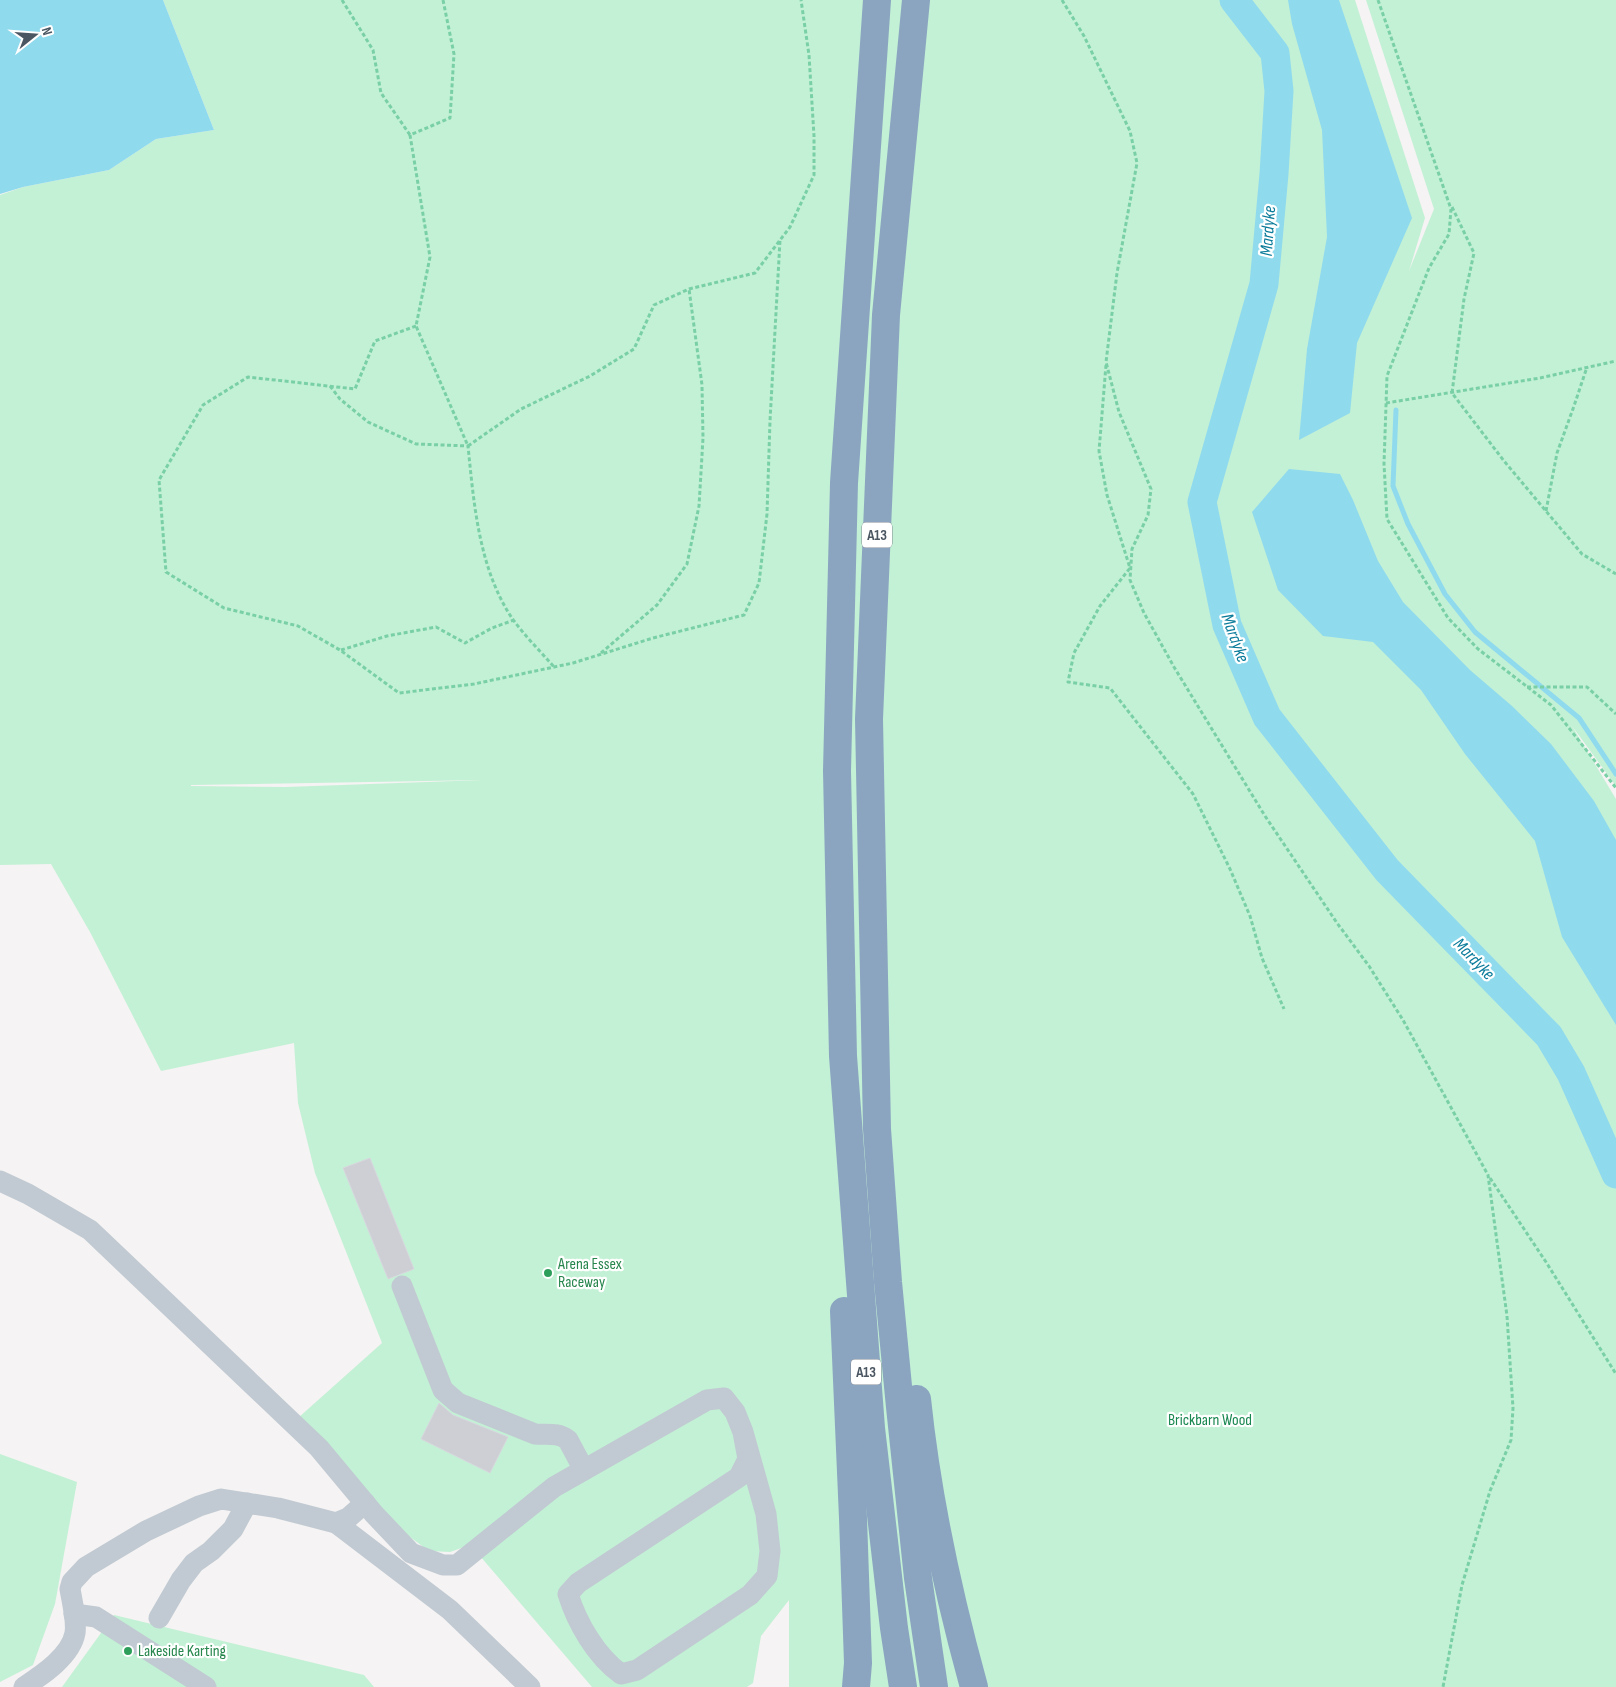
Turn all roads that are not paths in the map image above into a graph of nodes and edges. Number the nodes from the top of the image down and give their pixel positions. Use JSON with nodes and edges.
{"nodes":[{"id":1,"x":877,"y":0,"type":"edge"},
{"id":2,"x":916,"y":0,"type":"edge"},
{"id":3,"x":843,"y":1056,"type":"junction"},
{"id":4,"x":876,"y":1070,"type":"junction"},
{"id":5,"x":0,"y":1181,"type":"edge"},
{"id":6,"x":402,"y":1286,"type":"dead end"},
{"id":7,"x":743,"y":1432,"type":"junction"},
{"id":8,"x":584,"y":1470,"type":"junction"},
{"id":9,"x":247,"y":1503,"type":"junction"},
{"id":10,"x":365,"y":1503,"type":"junction"},
{"id":11,"x":336,"y":1522,"type":"junction"},
{"id":12,"x":74,"y":1614,"type":"junction"},
{"id":13,"x":159,"y":1618,"type":"dead end"},
{"id":14,"x":41,"y":1680,"type":"edge"},
{"id":15,"x":24,"y":1687,"type":"edge"},
{"id":16,"x":206,"y":1687,"type":"edge"},
{"id":17,"x":530,"y":1687,"type":"edge"},
{"id":18,"x":856,"y":1687,"type":"edge"},
{"id":19,"x":903,"y":1687,"type":"edge"},
{"id":20,"x":934,"y":1687,"type":"edge"},
{"id":21,"x":974,"y":1687,"type":"edge"}],
"edges":[{"from":1,"to":3,"type":"highway","number":"A13"},
{"from":2,"to":4,"type":"highway","number":"A13"},
{"from":3,"to":18,"type":"highway","number":"A13"},
{"from":3,"to":19,"type":"highway","number":"A13"},
{"from":4,"to":20,"type":"highway","number":"A13"},
{"from":4,"to":21,"type":"highway","number":"A13"},
{"from":5,"to":10,"type":"lane"},
{"from":6,"to":8,"type":"lane"},
{"from":7,"to":7,"type":"lane"},
{"from":7,"to":8,"type":"lane"},
{"from":8,"to":10,"type":"lane"},
{"from":9,"to":11,"type":"lane"},
{"from":9,"to":12,"type":"lane"},
{"from":9,"to":13,"type":"lane"},
{"from":10,"to":11,"type":"lane"},
{"from":11,"to":17,"type":"lane"},
{"from":12,"to":14,"type":"lane"},
{"from":12,"to":16,"type":"lane"},
{"from":14,"to":15,"type":"lane"}]}
